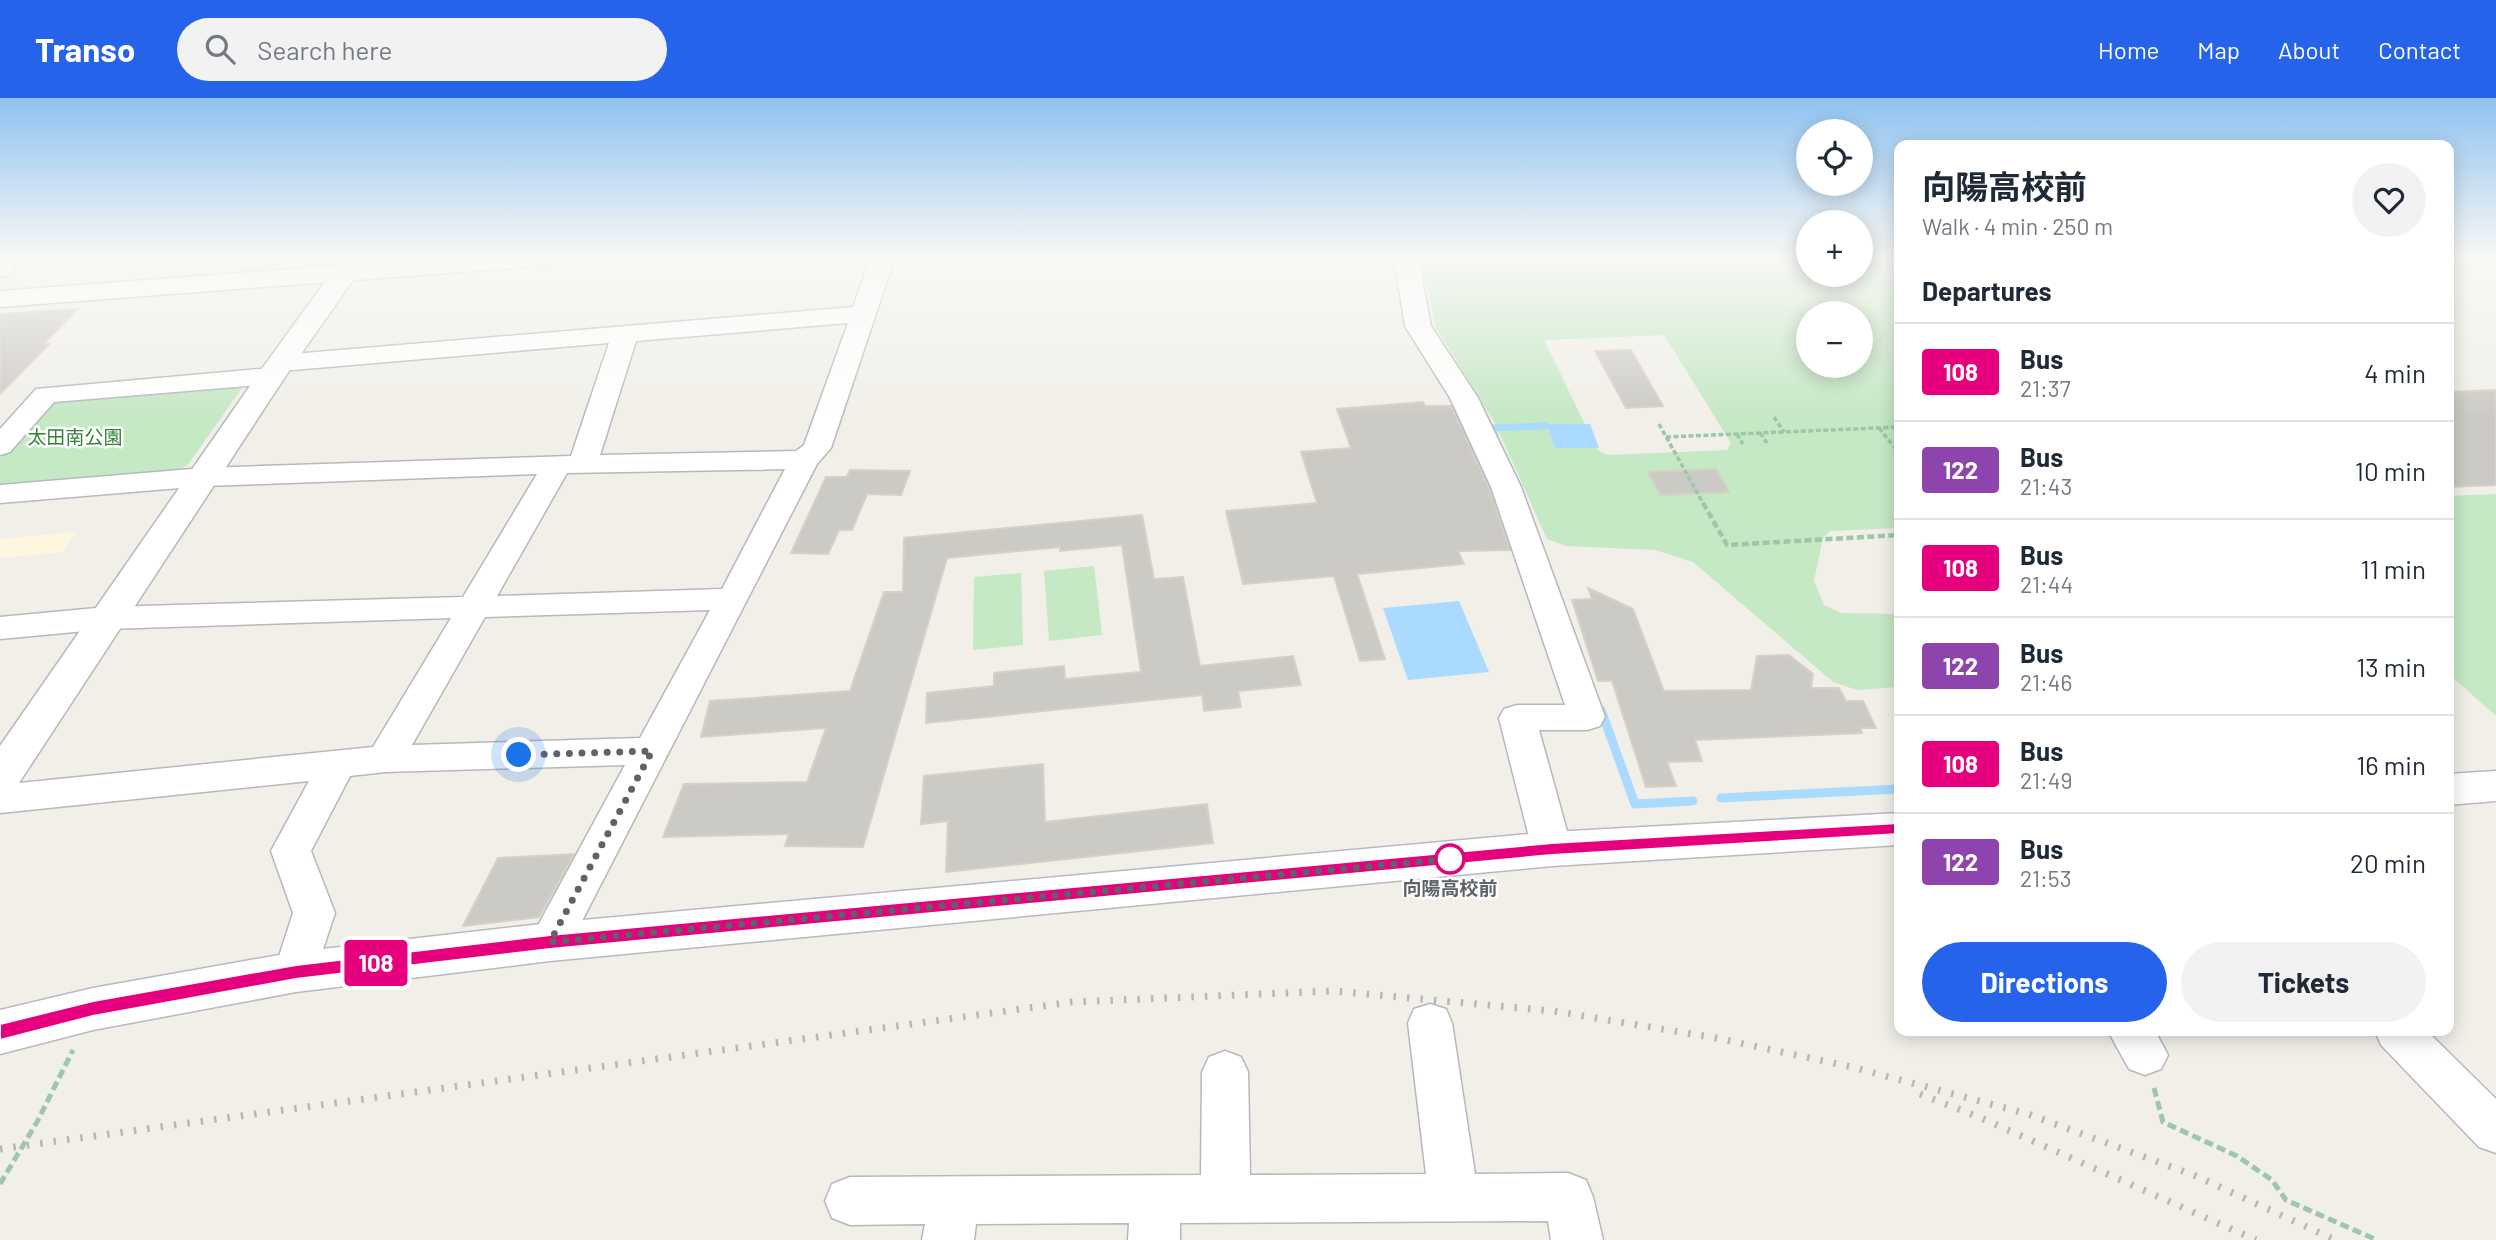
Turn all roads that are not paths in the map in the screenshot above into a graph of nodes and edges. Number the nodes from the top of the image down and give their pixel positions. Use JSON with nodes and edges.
{"nodes":[{"id":1,"x":317,"y":310,"type":"edge"},
{"id":2,"x":864,"y":310,"type":"edge"},
{"id":3,"x":1416,"y":310,"type":"edge"},
{"id":4,"x":863,"y":314,"type":"junction"},
{"id":5,"x":625,"y":334,"type":"junction"},
{"id":6,"x":276,"y":369,"type":"junction"},
{"id":7,"x":0,"y":446,"type":"edge"},
{"id":8,"x":804,"y":460,"type":"junction"},
{"id":9,"x":570,"y":464,"type":"junction"},
{"id":10,"x":204,"y":477,"type":"junction"},
{"id":11,"x":0,"y":494,"type":"edge"},
{"id":12,"x":733,"y":599,"type":"junction"},
{"id":13,"x":472,"y":606,"type":"junction"},
{"id":14,"x":107,"y":618,"type":"junction"},
{"id":15,"x":0,"y":628,"type":"edge"},
{"id":16,"x":652,"y":751,"type":"junction"},
{"id":17,"x":385,"y":759,"type":"junction"},
{"id":18,"x":337,"y":764,"type":"junction"},
{"id":19,"x":0,"y":778,"type":"edge"},
{"id":20,"x":2496,"y":786,"type":"edge"},
{"id":21,"x":2454,"y":790,"type":"edge"},
{"id":22,"x":0,"y":799,"type":"edge"},
{"id":23,"x":1894,"y":828,"type":"edge"},
{"id":24,"x":1552,"y":849,"type":"junction"},
{"id":25,"x":550,"y":942,"type":"junction"},
{"id":26,"x":296,"y":972,"type":"junction"},
{"id":27,"x":1430,"y":1023,"type":"dead end"},
{"id":28,"x":0,"y":1032,"type":"edge"},
{"id":29,"x":2402,"y":1036,"type":"edge"},
{"id":30,"x":1225,"y":1072,"type":"dead end"},
{"id":31,"x":2496,"y":1131,"type":"edge"},
{"id":32,"x":1454,"y":1198,"type":"junction"},
{"id":33,"x":1226,"y":1199,"type":"junction"},
{"id":34,"x":850,"y":1201,"type":"dead end"},
{"id":35,"x":951,"y":1220,"type":"edge"},
{"id":36,"x":1155,"y":1220,"type":"edge"},
{"id":37,"x":1577,"y":1240,"type":"edge"}],
"edges":[{"from":1,"to":6,"type":"main road"},
{"from":2,"to":4,"type":"street"},
{"from":3,"to":24,"type":"street"},
{"from":4,"to":5,"type":"street"},
{"from":4,"to":8,"type":"street"},
{"from":5,"to":6,"type":"street"},
{"from":5,"to":9,"type":"street"},
{"from":6,"to":7,"type":"street"},
{"from":6,"to":10,"type":"main road"},
{"from":8,"to":9,"type":"street"},
{"from":8,"to":12,"type":"street"},
{"from":9,"to":10,"type":"street"},
{"from":9,"to":13,"type":"street"},
{"from":10,"to":11,"type":"street"},
{"from":10,"to":14,"type":"main road"},
{"from":12,"to":13,"type":"street"},
{"from":12,"to":16,"type":"street"},
{"from":13,"to":14,"type":"street"},
{"from":13,"to":17,"type":"street"},
{"from":14,"to":15,"type":"street"},
{"from":14,"to":19,"type":"main road"},
{"from":16,"to":17,"type":"street"},
{"from":16,"to":25,"type":"street"},
{"from":17,"to":18,"type":"street"},
{"from":18,"to":22,"type":"street"},
{"from":18,"to":26,"type":"street"},
{"from":20,"to":21,"type":"main road"},
{"from":23,"to":24,"type":"main road"},
{"from":24,"to":25,"type":"main road"},
{"from":25,"to":26,"type":"main road"},
{"from":26,"to":28,"type":"main road"},
{"from":27,"to":32,"type":"street"},
{"from":29,"to":31,"type":"street"},
{"from":30,"to":33,"type":"street"},
{"from":32,"to":33,"type":"street"},
{"from":32,"to":37,"type":"street"},
{"from":33,"to":36,"type":"street"},
{"from":34,"to":35,"type":"street"},
{"from":35,"to":36,"type":"street"}]}
